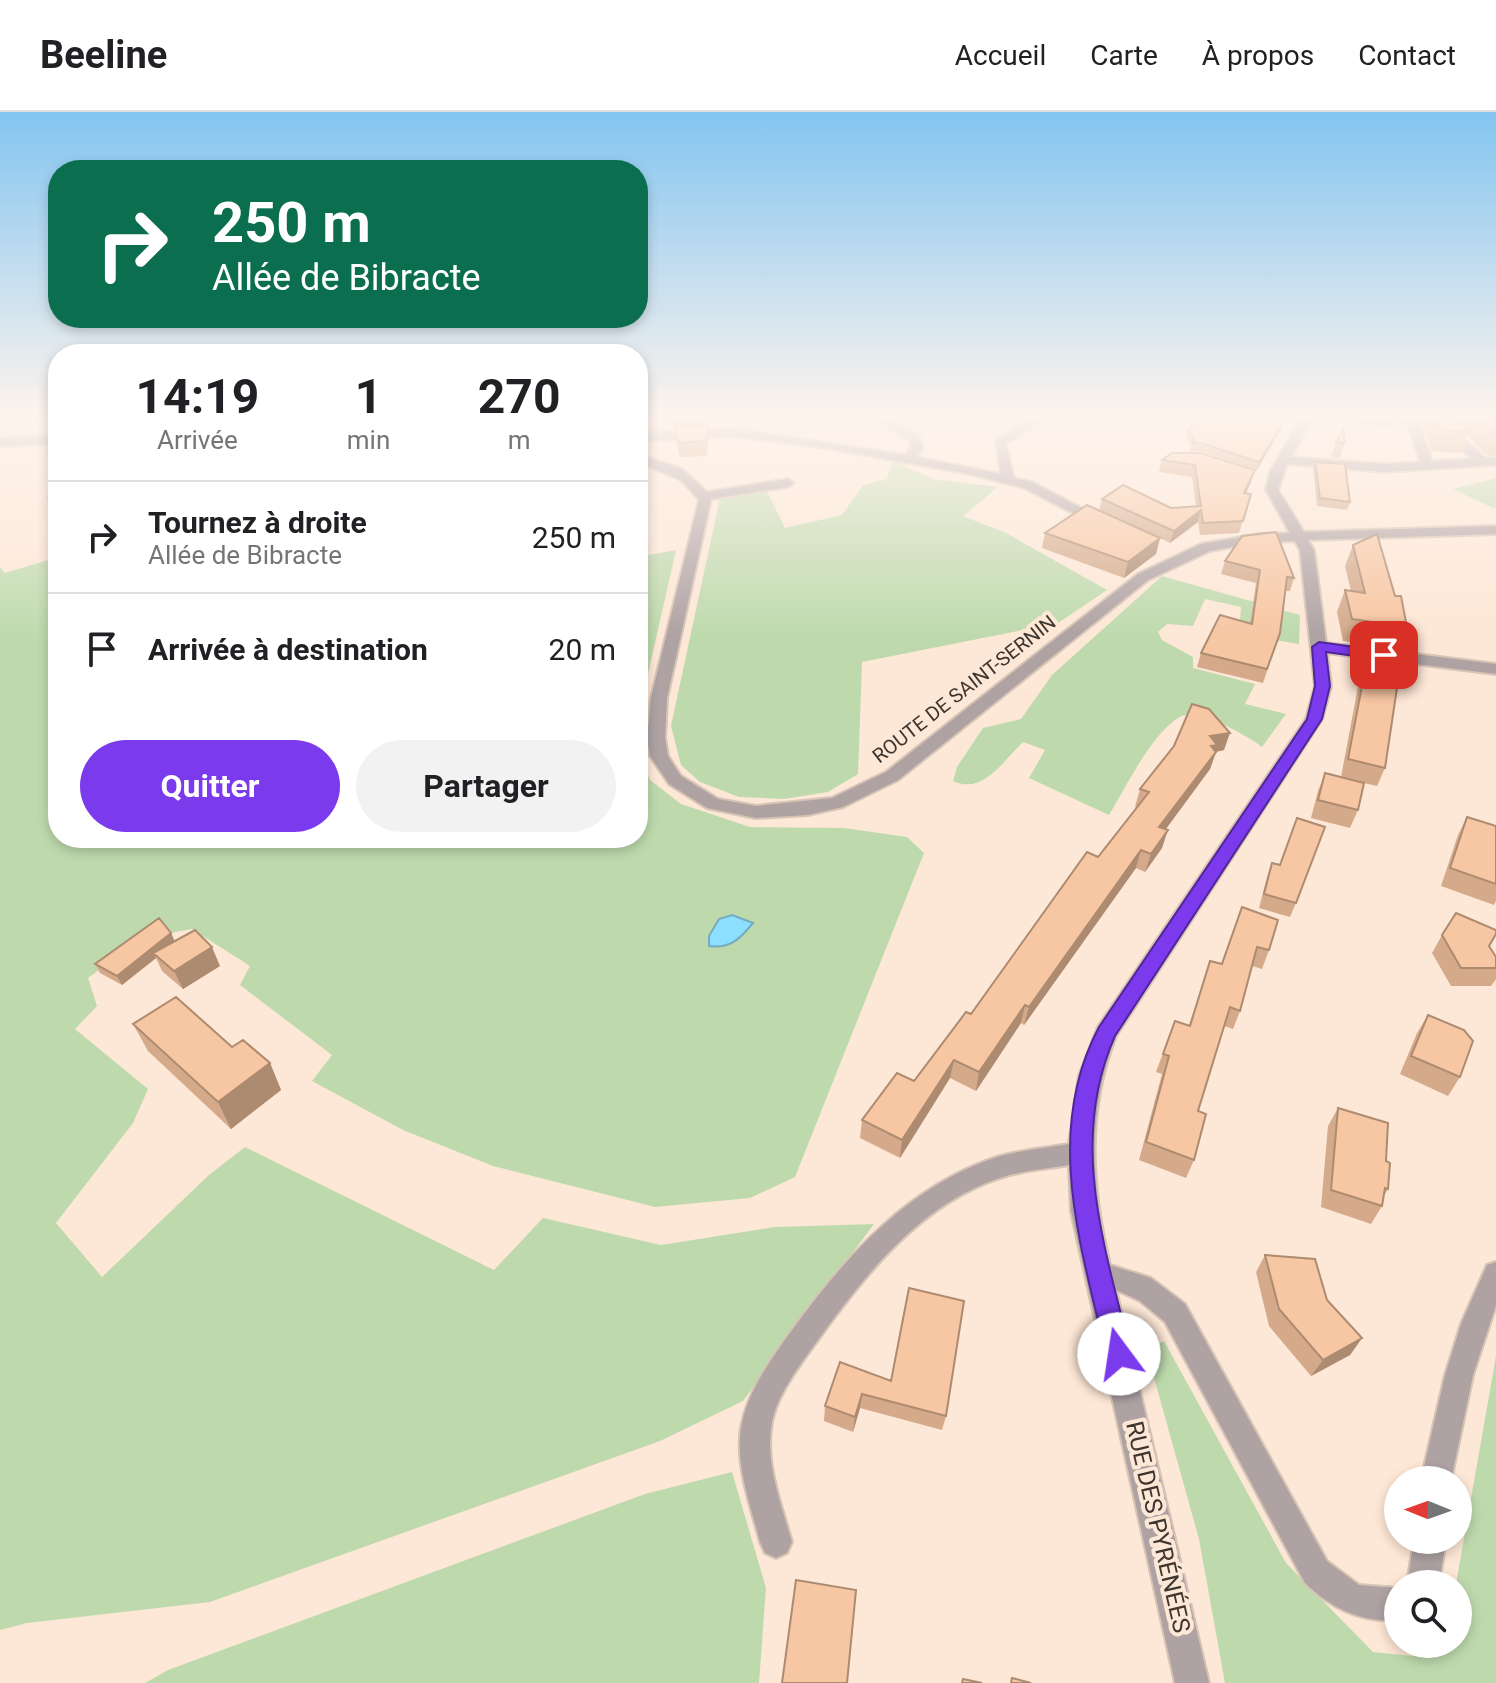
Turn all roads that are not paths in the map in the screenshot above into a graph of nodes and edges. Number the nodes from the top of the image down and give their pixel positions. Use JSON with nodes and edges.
{"nodes":[{"id":1,"x":700,"y":490,"type":"edge"},
{"id":2,"x":740,"y":490,"type":"edge"},
{"id":3,"x":1039,"y":490,"type":"edge"},
{"id":4,"x":1270,"y":490,"type":"edge"},
{"id":5,"x":703,"y":496,"type":"junction"},
{"id":6,"x":1112,"y":527,"type":"edge"},
{"id":7,"x":1496,"y":530,"type":"edge"},
{"id":8,"x":1300,"y":536,"type":"junction"},
{"id":9,"x":1319,"y":647,"type":"junction"},
{"id":10,"x":1496,"y":669,"type":"edge"},
{"id":11,"x":1079,"y":1153,"type":"junction"},
{"id":12,"x":1496,"y":1274,"type":"edge"},
{"id":13,"x":1100,"y":1276,"type":"junction"},
{"id":14,"x":1438,"y":1466,"type":"edge"},
{"id":15,"x":776,"y":1542,"type":"dead end"},
{"id":16,"x":1384,"y":1606,"type":"edge"},
{"id":17,"x":1192,"y":1683,"type":"edge"}],
"edges":[{"from":1,"to":5,"type":"street"},
{"from":2,"to":5,"type":"street"},
{"from":3,"to":6,"type":"street"},
{"from":4,"to":8,"type":"street"},
{"from":5,"to":8,"type":"street","name":"ROUTE DE SAINT-SERNIN"},
{"from":7,"to":8,"type":"street","name":"ROUTE DE SAINT-SERNIN"},
{"from":8,"to":9,"type":"street","name":"RUE DES PYRÉNÉES"},
{"from":9,"to":10,"type":"street"},
{"from":9,"to":11,"type":"street","name":"RUE DES PYRÉNÉES"},
{"from":11,"to":13,"type":"street","name":"RUE DES PYRÉNÉES"},
{"from":11,"to":15,"type":"street"},
{"from":12,"to":14,"type":"street"},
{"from":13,"to":16,"type":"street"},
{"from":13,"to":17,"type":"street","name":"RUE DES PYRÉNÉES"}]}
